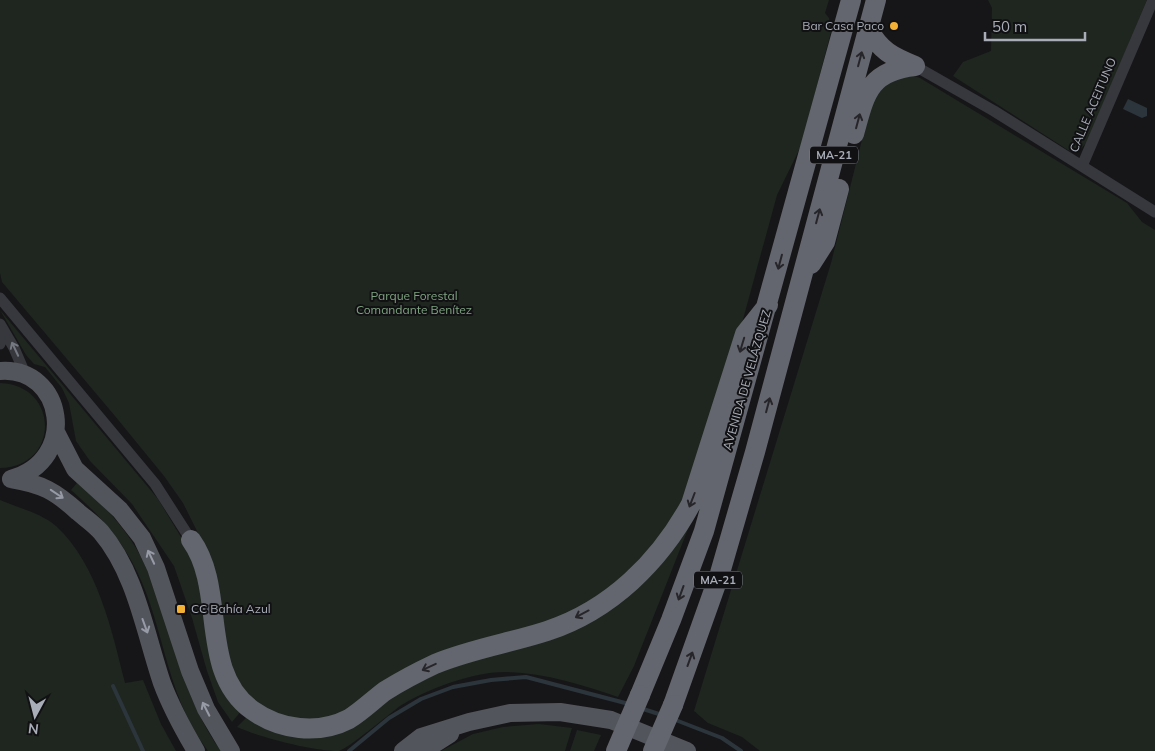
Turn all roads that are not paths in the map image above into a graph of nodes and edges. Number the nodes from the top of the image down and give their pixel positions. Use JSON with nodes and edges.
{"nodes":[{"id":1,"x":851,"y":0,"type":"edge"},
{"id":2,"x":876,"y":0,"type":"edge"},
{"id":3,"x":1153,"y":0,"type":"edge"},
{"id":4,"x":868,"y":29,"type":"junction"},
{"id":5,"x":914,"y":66,"type":"junction"},
{"id":6,"x":1082,"y":166,"type":"junction"},
{"id":7,"x":1155,"y":212,"type":"edge"},
{"id":8,"x":800,"y":280,"type":"junction"},
{"id":9,"x":0,"y":298,"type":"edge"},
{"id":10,"x":768,"y":304,"type":"junction"},
{"id":11,"x":0,"y":324,"type":"edge"},
{"id":12,"x":0,"y":332,"type":"edge"},
{"id":13,"x":0,"y":344,"type":"edge"},
{"id":14,"x":0,"y":371,"type":"edge"},
{"id":15,"x":26,"y":376,"type":"junction"},
{"id":16,"x":56,"y":432,"type":"junction"},
{"id":17,"x":6,"y":480,"type":"edge"},
{"id":18,"x":191,"y":540,"type":"joint"},
{"id":19,"x":469,"y":722,"type":"junction"},
{"id":20,"x":196,"y":751,"type":"edge"},
{"id":21,"x":231,"y":751,"type":"edge"},
{"id":22,"x":403,"y":751,"type":"edge"},
{"id":23,"x":423,"y":751,"type":"edge"},
{"id":24,"x":616,"y":751,"type":"edge"},
{"id":25,"x":652,"y":751,"type":"edge"},
{"id":26,"x":687,"y":751,"type":"edge"}],
"edges":[{"from":1,"to":10,"type":"highway","name":"AVENIDA DE VELÁZQUEZ","number":"MA-21","one_way":true},
{"from":2,"to":4,"type":"highway","name":"AVENIDA DE VELÁZQUEZ","number":"MA-21"},
{"from":3,"to":6,"type":"street","name":"CALLE ACEITUNO"},
{"from":4,"to":5,"type":"highway"},
{"from":8,"to":4,"type":"highway","name":"AVENIDA DE VELÁZQUEZ","number":"MA-21","one_way":true},
{"from":5,"to":6,"type":"street"},
{"from":8,"to":5,"type":"highway","one_way":true},
{"from":6,"to":7,"type":"street"},
{"from":25,"to":8,"type":"highway","name":"AVENIDA DE VELÁZQUEZ","number":"MA-21","one_way":true,"bridge":true},
{"from":9,"to":18,"type":"street"},
{"from":10,"to":18,"type":"highway","one_way":true},
{"from":10,"to":24,"type":"highway","name":"AVENIDA DE VELÁZQUEZ","number":"MA-21","one_way":true,"bridge":true},
{"from":15,"to":11,"type":"street","one_way":true},
{"from":12,"to":13,"type":"street"},
{"from":14,"to":15,"type":"main road"},
{"from":15,"to":16,"type":"main road"},
{"from":16,"to":17,"type":"main road"},
{"from":21,"to":16,"type":"main road","one_way":true},
{"from":17,"to":20,"type":"main road","one_way":true},
{"from":19,"to":22,"type":"main road"},
{"from":19,"to":23,"type":"main road"},
{"from":19,"to":26,"type":"main road"}]}
